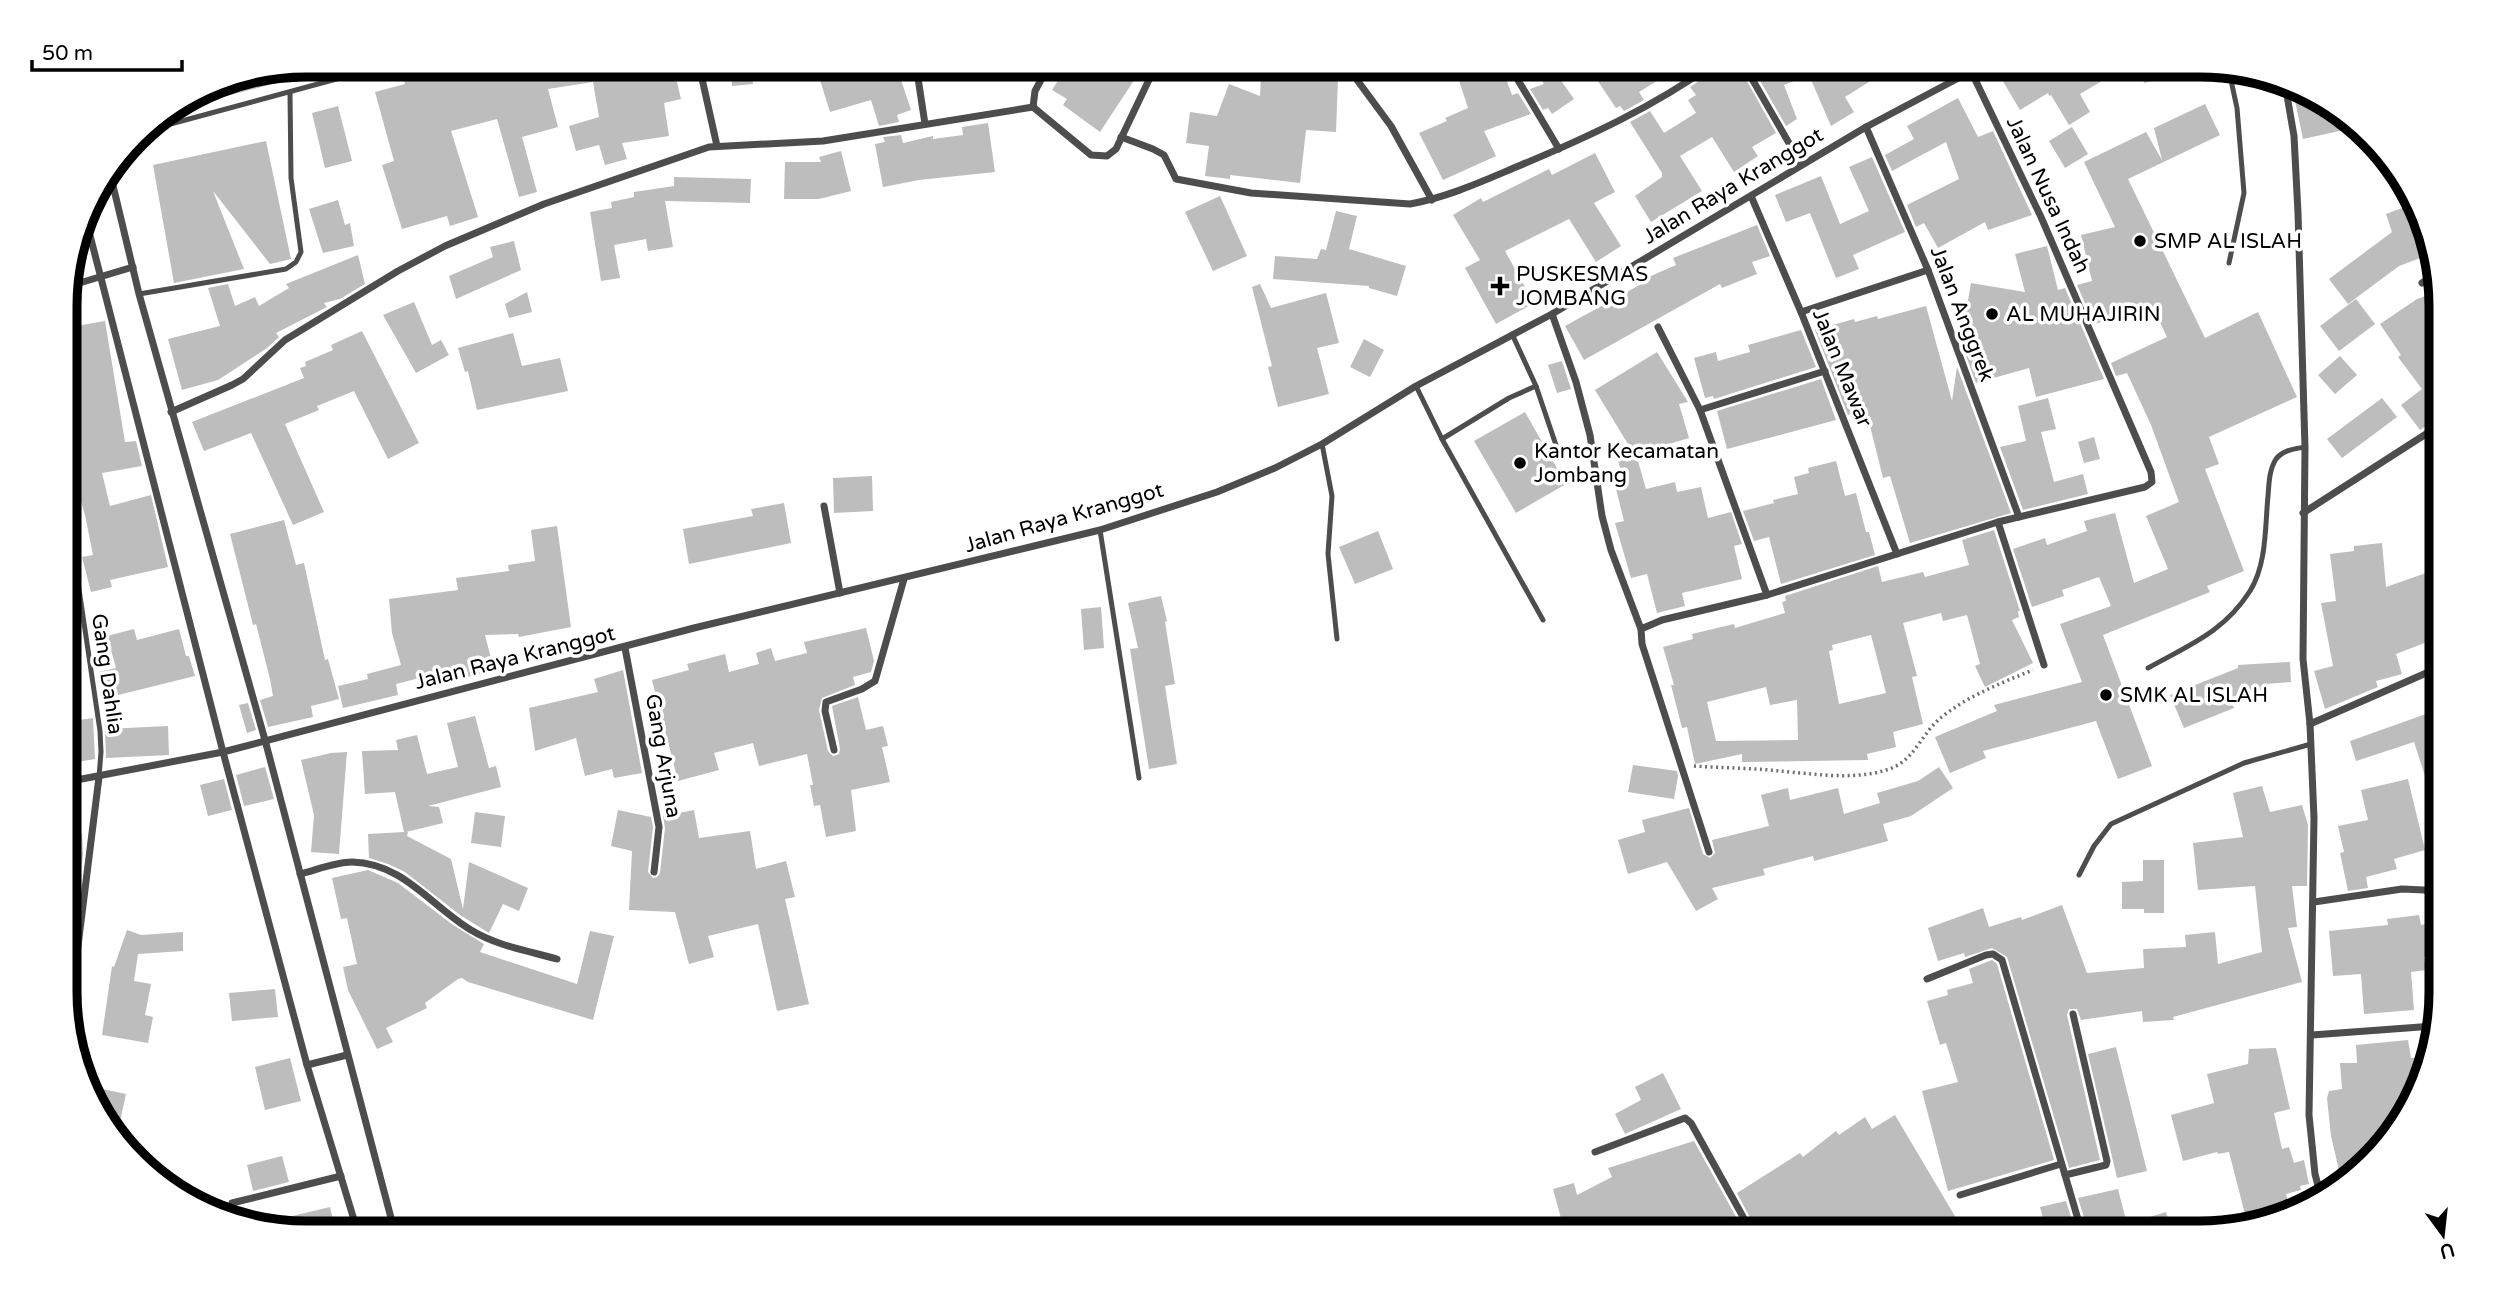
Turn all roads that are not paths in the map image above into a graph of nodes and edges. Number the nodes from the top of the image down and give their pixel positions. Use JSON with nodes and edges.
{"nodes":[{"id":1,"x":346,"y":77,"type":"edge"},
{"id":2,"x":702,"y":77,"type":"edge"},
{"id":3,"x":918,"y":77,"type":"edge"},
{"id":4,"x":1043,"y":77,"type":"edge"},
{"id":5,"x":1150,"y":77,"type":"edge"},
{"id":6,"x":1355,"y":77,"type":"edge"},
{"id":7,"x":1516,"y":77,"type":"edge"},
{"id":8,"x":1693,"y":77,"type":"edge"},
{"id":9,"x":1751,"y":77,"type":"edge"},
{"id":10,"x":1960,"y":77,"type":"edge"},
{"id":11,"x":1974,"y":77,"type":"edge"},
{"id":12,"x":2231,"y":79,"type":"edge"},
{"id":13,"x":290,"y":93,"type":"junction"},
{"id":14,"x":2287,"y":95,"type":"edge"},
{"id":15,"x":1034,"y":107,"type":"junction"},
{"id":16,"x":925,"y":124,"type":"junction"},
{"id":17,"x":166,"y":125,"type":"edge"},
{"id":18,"x":1866,"y":127,"type":"junction"},
{"id":19,"x":1121,"y":137,"type":"junction"},
{"id":20,"x":717,"y":146,"type":"junction"},
{"id":21,"x":1559,"y":149,"type":"junction"},
{"id":22,"x":1801,"y":164,"type":"junction"},
{"id":23,"x":112,"y":185,"type":"edge"},
{"id":24,"x":1751,"y":196,"type":"junction"},
{"id":25,"x":1432,"y":200,"type":"junction"},
{"id":26,"x":90,"y":231,"type":"edge"},
{"id":27,"x":2229,"y":263,"type":"dead end"},
{"id":28,"x":129,"y":268,"type":"junction"},
{"id":29,"x":1928,"y":270,"type":"junction"},
{"id":30,"x":103,"y":275,"type":"junction"},
{"id":31,"x":2427,"y":279,"type":"edge"},
{"id":32,"x":2422,"y":282,"type":"dead end"},
{"id":33,"x":78,"y":283,"type":"edge"},
{"id":34,"x":139,"y":295,"type":"junction"},
{"id":35,"x":1801,"y":312,"type":"junction"},
{"id":36,"x":1552,"y":314,"type":"junction"},
{"id":37,"x":1658,"y":327,"type":"dead end"},
{"id":38,"x":1512,"y":334,"type":"junction"},
{"id":39,"x":1825,"y":371,"type":"junction"},
{"id":40,"x":1416,"y":386,"type":"junction"},
{"id":41,"x":1536,"y":386,"type":"junction"},
{"id":42,"x":1700,"y":410,"type":"junction"},
{"id":43,"x":172,"y":412,"type":"junction"},
{"id":44,"x":2429,"y":432,"type":"edge"},
{"id":45,"x":1442,"y":439,"type":"junction"},
{"id":46,"x":1322,"y":444,"type":"junction"},
{"id":47,"x":2305,"y":447,"type":"junction"},
{"id":48,"x":1559,"y":454,"type":"dead end"},
{"id":49,"x":824,"y":506,"type":"dead end"},
{"id":50,"x":2303,"y":513,"type":"junction"},
{"id":51,"x":2019,"y":517,"type":"junction"},
{"id":52,"x":1998,"y":522,"type":"junction"},
{"id":53,"x":1100,"y":530,"type":"junction"},
{"id":54,"x":1897,"y":554,"type":"junction"},
{"id":55,"x":77,"y":576,"type":"edge"},
{"id":56,"x":904,"y":579,"type":"junction"},
{"id":57,"x":840,"y":593,"type":"junction"},
{"id":58,"x":1767,"y":595,"type":"junction"},
{"id":59,"x":1543,"y":620,"type":"dead end"},
{"id":60,"x":1641,"y":629,"type":"junction"},
{"id":61,"x":1336,"y":639,"type":"dead end"},
{"id":62,"x":625,"y":648,"type":"junction"},
{"id":63,"x":2044,"y":665,"type":"road end"},
{"id":64,"x":2148,"y":668,"type":"dead end"},
{"id":65,"x":2429,"y":672,"type":"edge"},
{"id":66,"x":2310,"y":724,"type":"junction"},
{"id":67,"x":265,"y":740,"type":"junction"},
{"id":68,"x":2311,"y":744,"type":"junction"},
{"id":69,"x":834,"y":750,"type":"dead end"},
{"id":70,"x":227,"y":751,"type":"junction"},
{"id":71,"x":99,"y":777,"type":"junction"},
{"id":72,"x":1139,"y":778,"type":"dead end"},
{"id":73,"x":77,"y":780,"type":"edge"},
{"id":74,"x":1709,"y":852,"type":"dead end"},
{"id":75,"x":654,"y":872,"type":"dead end"},
{"id":76,"x":300,"y":874,"type":"junction"},
{"id":77,"x":2079,"y":875,"type":"dead end"},
{"id":78,"x":2429,"y":892,"type":"edge"},
{"id":79,"x":2314,"y":902,"type":"junction"},
{"id":80,"x":77,"y":942,"type":"edge"},
{"id":81,"x":557,"y":959,"type":"dead end"},
{"id":82,"x":1927,"y":979,"type":"dead end"},
{"id":83,"x":2073,"y":1014,"type":"dead end"},
{"id":84,"x":2426,"y":1027,"type":"edge"},
{"id":85,"x":2312,"y":1035,"type":"junction"},
{"id":86,"x":347,"y":1055,"type":"junction"},
{"id":87,"x":310,"y":1064,"type":"junction"},
{"id":88,"x":1595,"y":1152,"type":"dead end"},
{"id":89,"x":2060,"y":1164,"type":"junction"},
{"id":90,"x":2065,"y":1175,"type":"junction"},
{"id":91,"x":341,"y":1176,"type":"junction"},
{"id":92,"x":2318,"y":1187,"type":"edge"},
{"id":93,"x":1960,"y":1195,"type":"dead end"},
{"id":94,"x":232,"y":1203,"type":"dead end"},
{"id":95,"x":354,"y":1221,"type":"edge"},
{"id":96,"x":392,"y":1221,"type":"edge"},
{"id":97,"x":1745,"y":1221,"type":"edge"},
{"id":98,"x":2078,"y":1221,"type":"edge"}],
"edges":[{"from":1,"to":13,"type":"lane"},
{"from":2,"to":20,"type":"street"},
{"from":3,"to":16,"type":"street"},
{"from":4,"to":15,"type":"street"},
{"from":5,"to":19,"type":"street"},
{"from":6,"to":25,"type":"street"},
{"from":7,"to":21,"type":"street"},
{"from":8,"to":21,"type":"street"},
{"from":9,"to":22,"type":"street"},
{"from":10,"to":18,"type":"street","name":"Jalan Raya Kranggot"},
{"from":11,"to":51,"type":"street","name":"Jalan Nusa Indah"},
{"from":12,"to":27,"type":"lane"},
{"from":13,"to":17,"type":"lane"},
{"from":13,"to":34,"type":"lane"},
{"from":14,"to":47,"type":"street"},
{"from":15,"to":16,"type":"street"},
{"from":15,"to":19,"type":"street"},
{"from":16,"to":20,"type":"street"},
{"from":18,"to":22,"type":"street","name":"Jalan Raya Kranggot"},
{"from":18,"to":29,"type":"street","name":"Jalan Anggrek"},
{"from":19,"to":25,"type":"street"},
{"from":20,"to":43,"type":"street"},
{"from":21,"to":25,"type":"street"},
{"from":22,"to":24,"type":"street","name":"Jalan Raya Kranggot"},
{"from":23,"to":28,"type":"street"},
{"from":24,"to":35,"type":"street","name":"Jalan Mawar"},
{"from":24,"to":36,"type":"street","name":"Jalan Raya Kranggot"},
{"from":26,"to":30,"type":"street"},
{"from":28,"to":30,"type":"street"},
{"from":28,"to":34,"type":"street"},
{"from":29,"to":35,"type":"street"},
{"from":29,"to":51,"type":"street","name":"Jalan Anggrek"},
{"from":30,"to":33,"type":"street"},
{"from":30,"to":70,"type":"street"},
{"from":31,"to":32,"type":"street"},
{"from":34,"to":43,"type":"street"},
{"from":35,"to":39,"type":"street","name":"Jalan Mawar"},
{"from":36,"to":38,"type":"street","name":"Jalan Raya Kranggot"},
{"from":36,"to":60,"type":"street"},
{"from":37,"to":42,"type":"street"},
{"from":38,"to":40,"type":"street","name":"Jalan Raya Kranggot"},
{"from":38,"to":41,"type":"lane"},
{"from":39,"to":42,"type":"street"},
{"from":39,"to":54,"type":"street","name":"Jalan Mawar"},
{"from":40,"to":45,"type":"lane"},
{"from":40,"to":46,"type":"street","name":"Jalan Raya Kranggot"},
{"from":41,"to":45,"type":"lane"},
{"from":41,"to":48,"type":"lane"},
{"from":42,"to":58,"type":"street"},
{"from":43,"to":67,"type":"street"},
{"from":44,"to":50,"type":"street"},
{"from":45,"to":59,"type":"lane"},
{"from":46,"to":53,"type":"street","name":"Jalan Raya Kranggot"},
{"from":46,"to":61,"type":"lane"},
{"from":47,"to":50,"type":"street"},
{"from":47,"to":64,"type":"lane"},
{"from":49,"to":57,"type":"street"},
{"from":50,"to":66,"type":"street"},
{"from":51,"to":52,"type":"street"},
{"from":52,"to":54,"type":"street"},
{"from":52,"to":63,"type":"street"},
{"from":53,"to":56,"type":"street","name":"Jalan Raya Kranggot"},
{"from":53,"to":72,"type":"lane"},
{"from":54,"to":58,"type":"street"},
{"from":55,"to":71,"type":"lane","name":"Gang Dahlia"},
{"from":56,"to":57,"type":"street","name":"Jalan Raya Kranggot"},
{"from":56,"to":69,"type":"street"},
{"from":57,"to":62,"type":"street","name":"Jalan Raya Kranggot"},
{"from":58,"to":60,"type":"street"},
{"from":60,"to":74,"type":"street"},
{"from":62,"to":67,"type":"street","name":"Jalan Raya Kranggot"},
{"from":62,"to":75,"type":"street","name":"Gang Arjuna"},
{"from":65,"to":66,"type":"street"},
{"from":66,"to":68,"type":"street"},
{"from":67,"to":70,"type":"street","name":"Jalan Raya Kranggot"},
{"from":67,"to":76,"type":"street"},
{"from":68,"to":77,"type":"lane"},
{"from":68,"to":79,"type":"street"},
{"from":70,"to":71,"type":"street","name":"Jalan Raya Kranggot"},
{"from":70,"to":87,"type":"street"},
{"from":71,"to":73,"type":"street","name":"Jalan Raya Kranggot"},
{"from":71,"to":80,"type":"street"},
{"from":76,"to":81,"type":"street"},
{"from":76,"to":86,"type":"street"},
{"from":78,"to":79,"type":"street"},
{"from":79,"to":85,"type":"street"},
{"from":82,"to":89,"type":"street"},
{"from":83,"to":90,"type":"street"},
{"from":84,"to":85,"type":"street"},
{"from":85,"to":92,"type":"street"},
{"from":86,"to":87,"type":"street"},
{"from":86,"to":96,"type":"street"},
{"from":87,"to":91,"type":"street"},
{"from":88,"to":97,"type":"street"},
{"from":89,"to":90,"type":"street"},
{"from":89,"to":93,"type":"street"},
{"from":90,"to":98,"type":"street"},
{"from":91,"to":94,"type":"street"},
{"from":91,"to":95,"type":"street"}]}
